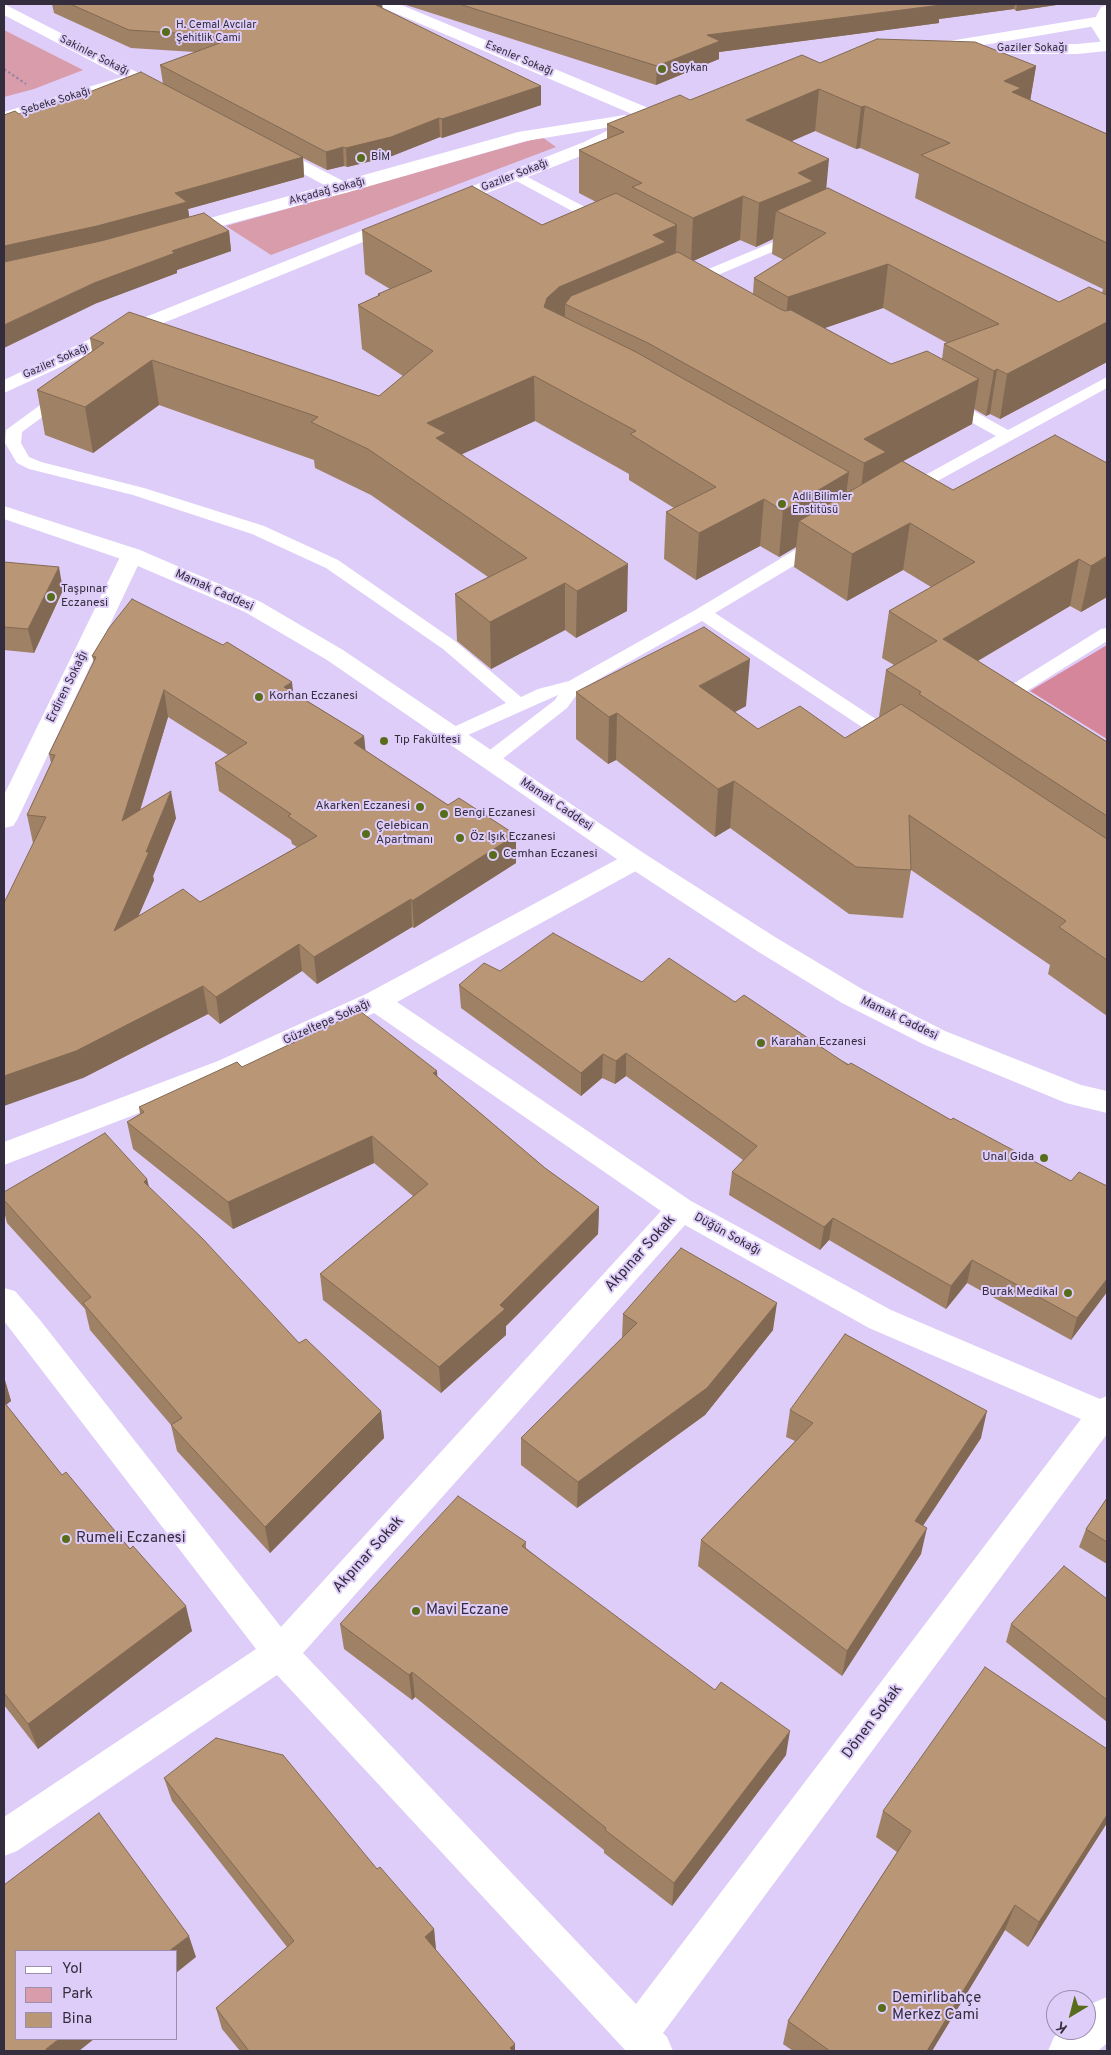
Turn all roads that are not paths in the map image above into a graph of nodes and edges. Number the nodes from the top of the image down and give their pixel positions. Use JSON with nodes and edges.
{"nodes":[{"id":1,"x":27,"y":4,"type":"edge"},
{"id":2,"x":395,"y":5,"type":"edge"},
{"id":3,"x":6,"y":10,"type":"edge"},
{"id":4,"x":1106,"y":16,"type":"edge"},
{"id":5,"x":1107,"y":39,"type":"edge"},
{"id":6,"x":1107,"y":46,"type":"edge"},
{"id":7,"x":136,"y":78,"type":"junction"},
{"id":8,"x":179,"y":101,"type":"edge"},
{"id":9,"x":657,"y":114,"type":"junction"},
{"id":10,"x":4,"y":117,"type":"edge"},
{"id":11,"x":257,"y":142,"type":"edge"},
{"id":12,"x":516,"y":175,"type":"junction"},
{"id":13,"x":343,"y":188,"type":"junction"},
{"id":14,"x":426,"y":211,"type":"edge"},
{"id":15,"x":408,"y":218,"type":"edge"},
{"id":16,"x":618,"y":230,"type":"edge"},
{"id":17,"x":812,"y":230,"type":"edge"},
{"id":18,"x":162,"y":237,"type":"edge"},
{"id":19,"x":686,"y":267,"type":"edge"},
{"id":20,"x":702,"y":276,"type":"junction"},
{"id":21,"x":692,"y":297,"type":"edge"},
{"id":22,"x":1107,"y":382,"type":"edge"},
{"id":23,"x":4,"y":387,"type":"edge"},
{"id":24,"x":67,"y":393,"type":"edge"},
{"id":25,"x":939,"y":398,"type":"edge"},
{"id":26,"x":1008,"y":436,"type":"junction"},
{"id":27,"x":894,"y":499,"type":"edge"},
{"id":28,"x":4,"y":512,"type":"edge"},
{"id":29,"x":834,"y":533,"type":"edge"},
{"id":30,"x":132,"y":555,"type":"junction"},
{"id":31,"x":704,"y":613,"type":"junction"},
{"id":32,"x":1107,"y":633,"type":"edge"},
{"id":33,"x":576,"y":685,"type":"junction"},
{"id":34,"x":518,"y":705,"type":"junction"},
{"id":35,"x":1045,"y":711,"type":"edge"},
{"id":36,"x":452,"y":735,"type":"junction"},
{"id":37,"x":910,"y":750,"type":"edge"},
{"id":38,"x":489,"y":760,"type":"junction"},
{"id":39,"x":4,"y":820,"type":"edge"},
{"id":40,"x":636,"y":860,"type":"junction"},
{"id":41,"x":376,"y":1001,"type":"junction"},
{"id":42,"x":1107,"y":1102,"type":"edge"},
{"id":43,"x":4,"y":1154,"type":"edge"},
{"id":44,"x":681,"y":1209,"type":"junction"},
{"id":45,"x":4,"y":1300,"type":"edge"},
{"id":46,"x":1106,"y":1413,"type":"edge"},
{"id":47,"x":280,"y":1653,"type":"junction"},
{"id":48,"x":4,"y":1838,"type":"edge"},
{"id":49,"x":1107,"y":2017,"type":"edge"},
{"id":50,"x":646,"y":2042,"type":"edge"},
{"id":51,"x":1068,"y":2051,"type":"edge"}],
"edges":[{"from":1,"to":3,"type":"street"},
{"from":2,"to":9,"type":"street","name":"Esenler Sokağı"},
{"from":3,"to":7,"type":"street","name":"Sakinler Sokağı"},
{"from":4,"to":5,"type":"street"},
{"from":4,"to":6,"type":"street","name":"Gaziler Sokağı"},
{"from":7,"to":8,"type":"street","name":"Sakinler Sokağı"},
{"from":7,"to":10,"type":"street","name":"Şebeke Sokağı"},
{"from":9,"to":12,"type":"street","name":"Gaziler Sokağı"},
{"from":9,"to":13,"type":"street","name":"Akçadağ Sokağı"},
{"from":11,"to":13,"type":"street"},
{"from":12,"to":14,"type":"street","name":"Gaziler Sokağı"},
{"from":12,"to":16,"type":"lane"},
{"from":13,"to":18,"type":"street","name":"Akçadağ Sokağı"},
{"from":15,"to":23,"type":"street","name":"Gaziler Sokağı"},
{"from":17,"to":20,"type":"lane"},
{"from":19,"to":20,"type":"lane"},
{"from":20,"to":21,"type":"lane"},
{"from":22,"to":26,"type":"lane"},
{"from":24,"to":34,"type":"lane"},
{"from":25,"to":26,"type":"lane"},
{"from":26,"to":27,"type":"lane"},
{"from":28,"to":30,"type":"street","name":"Mamak Caddesi"},
{"from":29,"to":31,"type":"lane"},
{"from":30,"to":36,"type":"street","name":"Mamak Caddesi"},
{"from":30,"to":39,"type":"street","name":"Erdiren Sokağı"},
{"from":31,"to":33,"type":"lane"},
{"from":31,"to":37,"type":"lane"},
{"from":32,"to":35,"type":"lane"},
{"from":33,"to":34,"type":"lane"},
{"from":33,"to":38,"type":"lane"},
{"from":34,"to":36,"type":"lane"},
{"from":36,"to":38,"type":"street","name":"Mamak Caddesi"},
{"from":38,"to":40,"type":"street","name":"Mamak Caddesi"},
{"from":40,"to":41,"type":"street","name":"Güzeltepe Sokağı"},
{"from":40,"to":42,"type":"street","name":"Mamak Caddesi"},
{"from":41,"to":43,"type":"street","name":"Güzeltepe Sokağı"},
{"from":41,"to":44,"type":"street","name":"Düğün Sokağı"},
{"from":44,"to":46,"type":"street","name":"Düğün Sokağı"},
{"from":44,"to":47,"type":"street","name":"Akpınar Sokak"},
{"from":45,"to":47,"type":"street"},
{"from":46,"to":50,"type":"street","name":"Dönen Sokak"},
{"from":47,"to":48,"type":"street","name":"Akpınar Sokak"},
{"from":47,"to":50,"type":"street"},
{"from":49,"to":51,"type":"street"}]}
